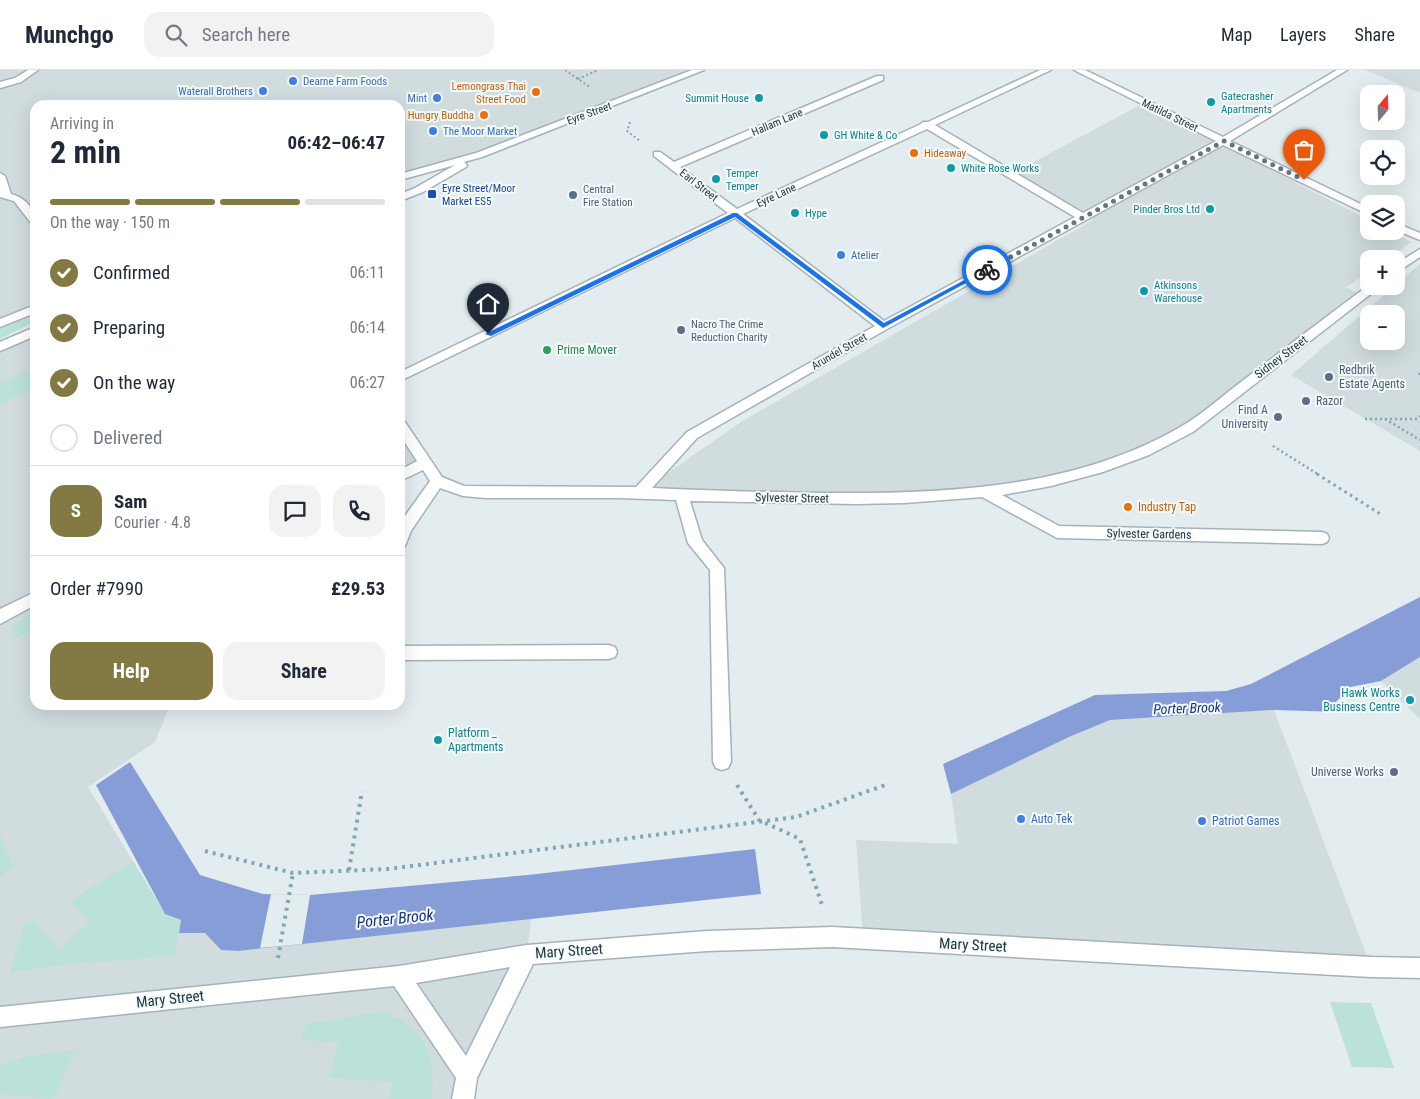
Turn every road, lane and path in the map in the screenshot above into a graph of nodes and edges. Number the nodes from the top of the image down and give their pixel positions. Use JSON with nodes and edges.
{"nodes":[{"id":1,"x":34,"y":70,"type":"edge"},
{"id":2,"x":598,"y":70,"type":"edge"},
{"id":3,"x":700,"y":70,"type":"edge"},
{"id":4,"x":1047,"y":70,"type":"edge"},
{"id":5,"x":1078,"y":70,"type":"edge"},
{"id":6,"x":1343,"y":70,"type":"edge"},
{"id":7,"x":880,"y":78,"type":"dead end"},
{"id":8,"x":578,"y":79,"type":"dead end"},
{"id":9,"x":0,"y":85,"type":"edge"},
{"id":10,"x":926,"y":124,"type":"junction"},
{"id":11,"x":1224,"y":141,"type":"junction"},
{"id":12,"x":657,"y":154,"type":"dead end"},
{"id":13,"x":479,"y":155,"type":"junction"},
{"id":14,"x":673,"y":166,"type":"junction"},
{"id":15,"x":0,"y":176,"type":"edge"},
{"id":16,"x":405,"y":176,"type":"edge"},
{"id":17,"x":3,"y":194,"type":"edge"},
{"id":18,"x":405,"y":196,"type":"edge"},
{"id":19,"x":1360,"y":208,"type":"edge"},
{"id":20,"x":735,"y":214,"type":"junction"},
{"id":21,"x":30,"y":215,"type":"edge"},
{"id":22,"x":1084,"y":218,"type":"junction"},
{"id":23,"x":1405,"y":230,"type":"edge"},
{"id":24,"x":1420,"y":237,"type":"edge"},
{"id":25,"x":1420,"y":252,"type":"edge"},
{"id":26,"x":1405,"y":263,"type":"edge"},
{"id":27,"x":1363,"y":295,"type":"edge"},
{"id":28,"x":30,"y":311,"type":"edge"},
{"id":29,"x":0,"y":323,"type":"edge"},
{"id":30,"x":883,"y":326,"type":"junction"},
{"id":31,"x":30,"y":333,"type":"edge"},
{"id":32,"x":0,"y":347,"type":"edge"},
{"id":33,"x":405,"y":375,"type":"edge"},
{"id":34,"x":1420,"y":416,"type":"edge"},
{"id":35,"x":1384,"y":418,"type":"junction"},
{"id":36,"x":1365,"y":419,"type":"dead end"},
{"id":37,"x":1188,"y":429,"type":"joint"},
{"id":38,"x":405,"y":432,"type":"edge"},
{"id":39,"x":1420,"y":440,"type":"edge"},
{"id":40,"x":1273,"y":446,"type":"dead end"},
{"id":41,"x":426,"y":462,"type":"junction"},
{"id":42,"x":405,"y":473,"type":"edge"},
{"id":43,"x":438,"y":481,"type":"junction"},
{"id":44,"x":639,"y":493,"type":"junction"},
{"id":45,"x":987,"y":493,"type":"junction"},
{"id":46,"x":682,"y":496,"type":"junction"},
{"id":47,"x":1382,"y":515,"type":"dead end"},
{"id":48,"x":405,"y":528,"type":"edge"},
{"id":49,"x":1322,"y":538,"type":"dead end"},
{"id":50,"x":30,"y":601,"type":"edge"},
{"id":51,"x":0,"y":618,"type":"edge"},
{"id":52,"x":609,"y":652,"type":"dead end"},
{"id":53,"x":405,"y":654,"type":"edge"},
{"id":54,"x":722,"y":762,"type":"joint"},
{"id":55,"x":888,"y":784,"type":"dead end"},
{"id":56,"x":362,"y":791,"type":"dead end"},
{"id":57,"x":759,"y":820,"type":"junction"},
{"id":58,"x":205,"y":850,"type":"dead end"},
{"id":59,"x":349,"y":870,"type":"junction"},
{"id":60,"x":293,"y":873,"type":"junction"},
{"id":61,"x":832,"y":936,"type":"junction"},
{"id":62,"x":527,"y":955,"type":"junction"},
{"id":63,"x":276,"y":967,"type":"dead end"},
{"id":64,"x":1420,"y":968,"type":"edge"},
{"id":65,"x":399,"y":976,"type":"junction"},
{"id":66,"x":0,"y":1017,"type":"edge"},
{"id":67,"x":467,"y":1076,"type":"junction"},
{"id":68,"x":463,"y":1099,"type":"edge"}],
"edges":[{"from":1,"to":9,"type":"street"},
{"from":2,"to":8,"type":"path"},
{"from":3,"to":13,"type":"street","name":"Eyre Street"},
{"from":4,"to":10,"type":"street","name":"Eyre Lane"},
{"from":5,"to":11,"type":"street","name":"Matilda Street"},
{"from":6,"to":11,"type":"street","name":"Arundel Street"},
{"from":7,"to":14,"type":"street","name":"Hallam Lane"},
{"from":10,"to":20,"type":"street","name":"Eyre Lane"},
{"from":10,"to":22,"type":"street"},
{"from":11,"to":19,"type":"street","name":"Matilda Street"},
{"from":11,"to":22,"type":"street","name":"Arundel Street"},
{"from":12,"to":14,"type":"street","name":"Earl Street"},
{"from":13,"to":16,"type":"street","name":"Eyre Street"},
{"from":13,"to":18,"type":"street","name":"Eyre Street"},
{"from":14,"to":20,"type":"street","name":"Earl Street"},
{"from":15,"to":17,"type":"street"},
{"from":17,"to":21,"type":"street"},
{"from":20,"to":30,"type":"street","name":"Earl Street"},
{"from":20,"to":33,"type":"street","name":"Eyre Lane"},
{"from":22,"to":30,"type":"street","name":"Arundel Street"},
{"from":23,"to":24,"type":"street"},
{"from":25,"to":26,"type":"street"},
{"from":27,"to":37,"type":"street","name":"Sidney Street"},
{"from":28,"to":29,"type":"street"},
{"from":30,"to":44,"type":"street","name":"Arundel Street"},
{"from":31,"to":32,"type":"street"},
{"from":34,"to":35,"type":"path"},
{"from":35,"to":36,"type":"path"},
{"from":35,"to":39,"type":"path"},
{"from":37,"to":45,"type":"street","name":"Sylvester Street"},
{"from":38,"to":41,"type":"street"},
{"from":40,"to":47,"type":"path"},
{"from":41,"to":42,"type":"street"},
{"from":41,"to":43,"type":"street"},
{"from":43,"to":44,"type":"street","name":"Sylvester Street"},
{"from":43,"to":48,"type":"street"},
{"from":44,"to":46,"type":"street","name":"Sylvester Street"},
{"from":45,"to":46,"type":"street","name":"Sylvester Street"},
{"from":45,"to":49,"type":"street","name":"Sylvester Gardens"},
{"from":46,"to":54,"type":"street"},
{"from":50,"to":51,"type":"street"},
{"from":52,"to":53,"type":"street"},
{"from":54,"to":57,"type":"path"},
{"from":55,"to":57,"type":"path"},
{"from":56,"to":59,"type":"path"},
{"from":57,"to":59,"type":"path"},
{"from":57,"to":61,"type":"path"},
{"from":58,"to":60,"type":"path"},
{"from":59,"to":60,"type":"path"},
{"from":60,"to":63,"type":"path"},
{"from":61,"to":62,"type":"street","name":"Mary Street"},
{"from":61,"to":64,"type":"street","name":"Mary Street"},
{"from":62,"to":65,"type":"street","name":"Mary Street"},
{"from":62,"to":67,"type":"street","name":"Mary Street"},
{"from":65,"to":66,"type":"street","name":"Mary Street"},
{"from":65,"to":67,"type":"street"},
{"from":67,"to":68,"type":"street","name":"Mary Street"}]}
